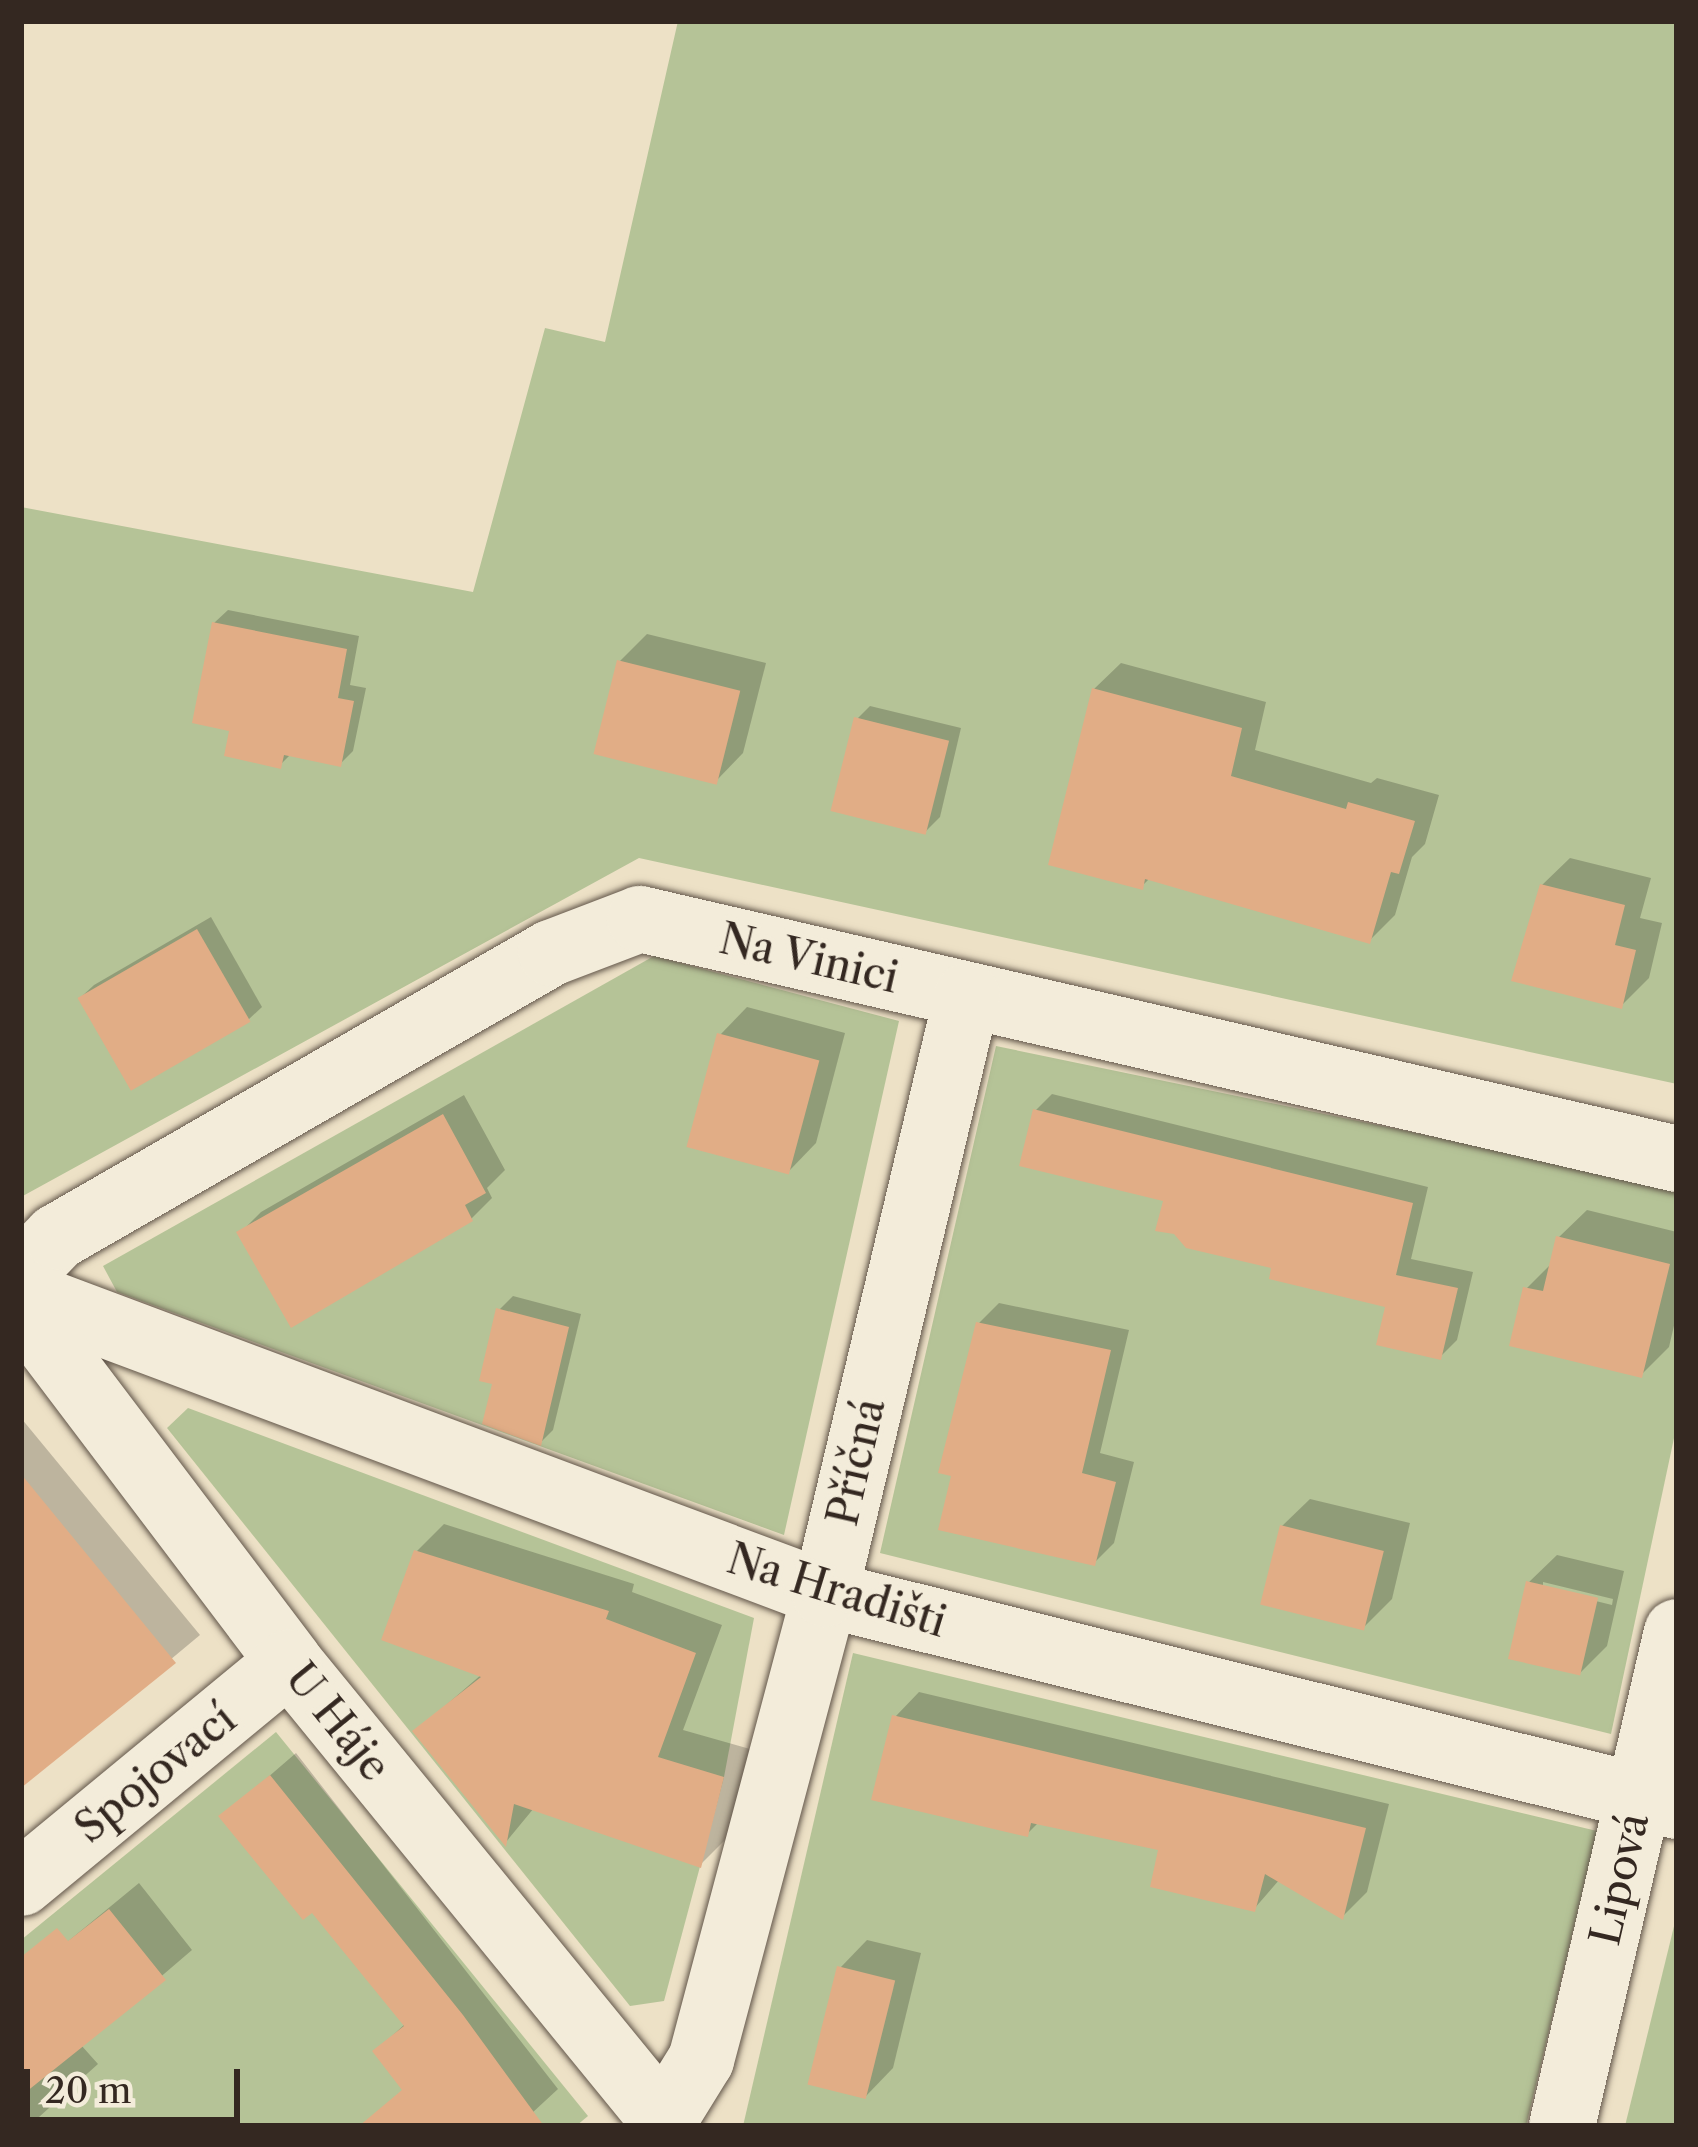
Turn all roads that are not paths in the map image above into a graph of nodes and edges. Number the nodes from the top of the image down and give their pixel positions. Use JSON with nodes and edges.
{"nodes":[{"id":1,"x":968,"y":996,"type":"junction"},
{"id":2,"x":1677,"y":1160,"type":"edge"},
{"id":3,"x":21,"y":1274,"type":"edge"},
{"id":4,"x":21,"y":1293,"type":"edge"},
{"id":5,"x":21,"y":1306,"type":"edge"},
{"id":6,"x":825,"y":1594,"type":"junction"},
{"id":7,"x":1677,"y":1632,"type":"edge"},
{"id":8,"x":289,"y":1663,"type":"junction"},
{"id":9,"x":1658,"y":1801,"type":"edge"},
{"id":10,"x":21,"y":1883,"type":"edge"},
{"id":11,"x":664,"y":2125,"type":"edge"},
{"id":12,"x":1562,"y":2126,"type":"edge"}],
"edges":[{"from":1,"to":2,"type":"street","name":"Na Vinici"},
{"from":1,"to":3,"type":"street","name":"Na Vinici"},
{"from":1,"to":6,"type":"street","name":"Příčná"},
{"from":4,"to":6,"type":"street","name":"Na Hradišti"},
{"from":5,"to":8,"type":"street","name":"U Háje"},
{"from":6,"to":9,"type":"street","name":"Na Hradišti"},
{"from":6,"to":11,"type":"street","name":"Příčná"},
{"from":7,"to":9,"type":"street","name":"Lipová"},
{"from":8,"to":10,"type":"street","name":"Spojovací"},
{"from":8,"to":11,"type":"street","name":"U Háje"},
{"from":9,"to":12,"type":"street","name":"Lipová"}]}
